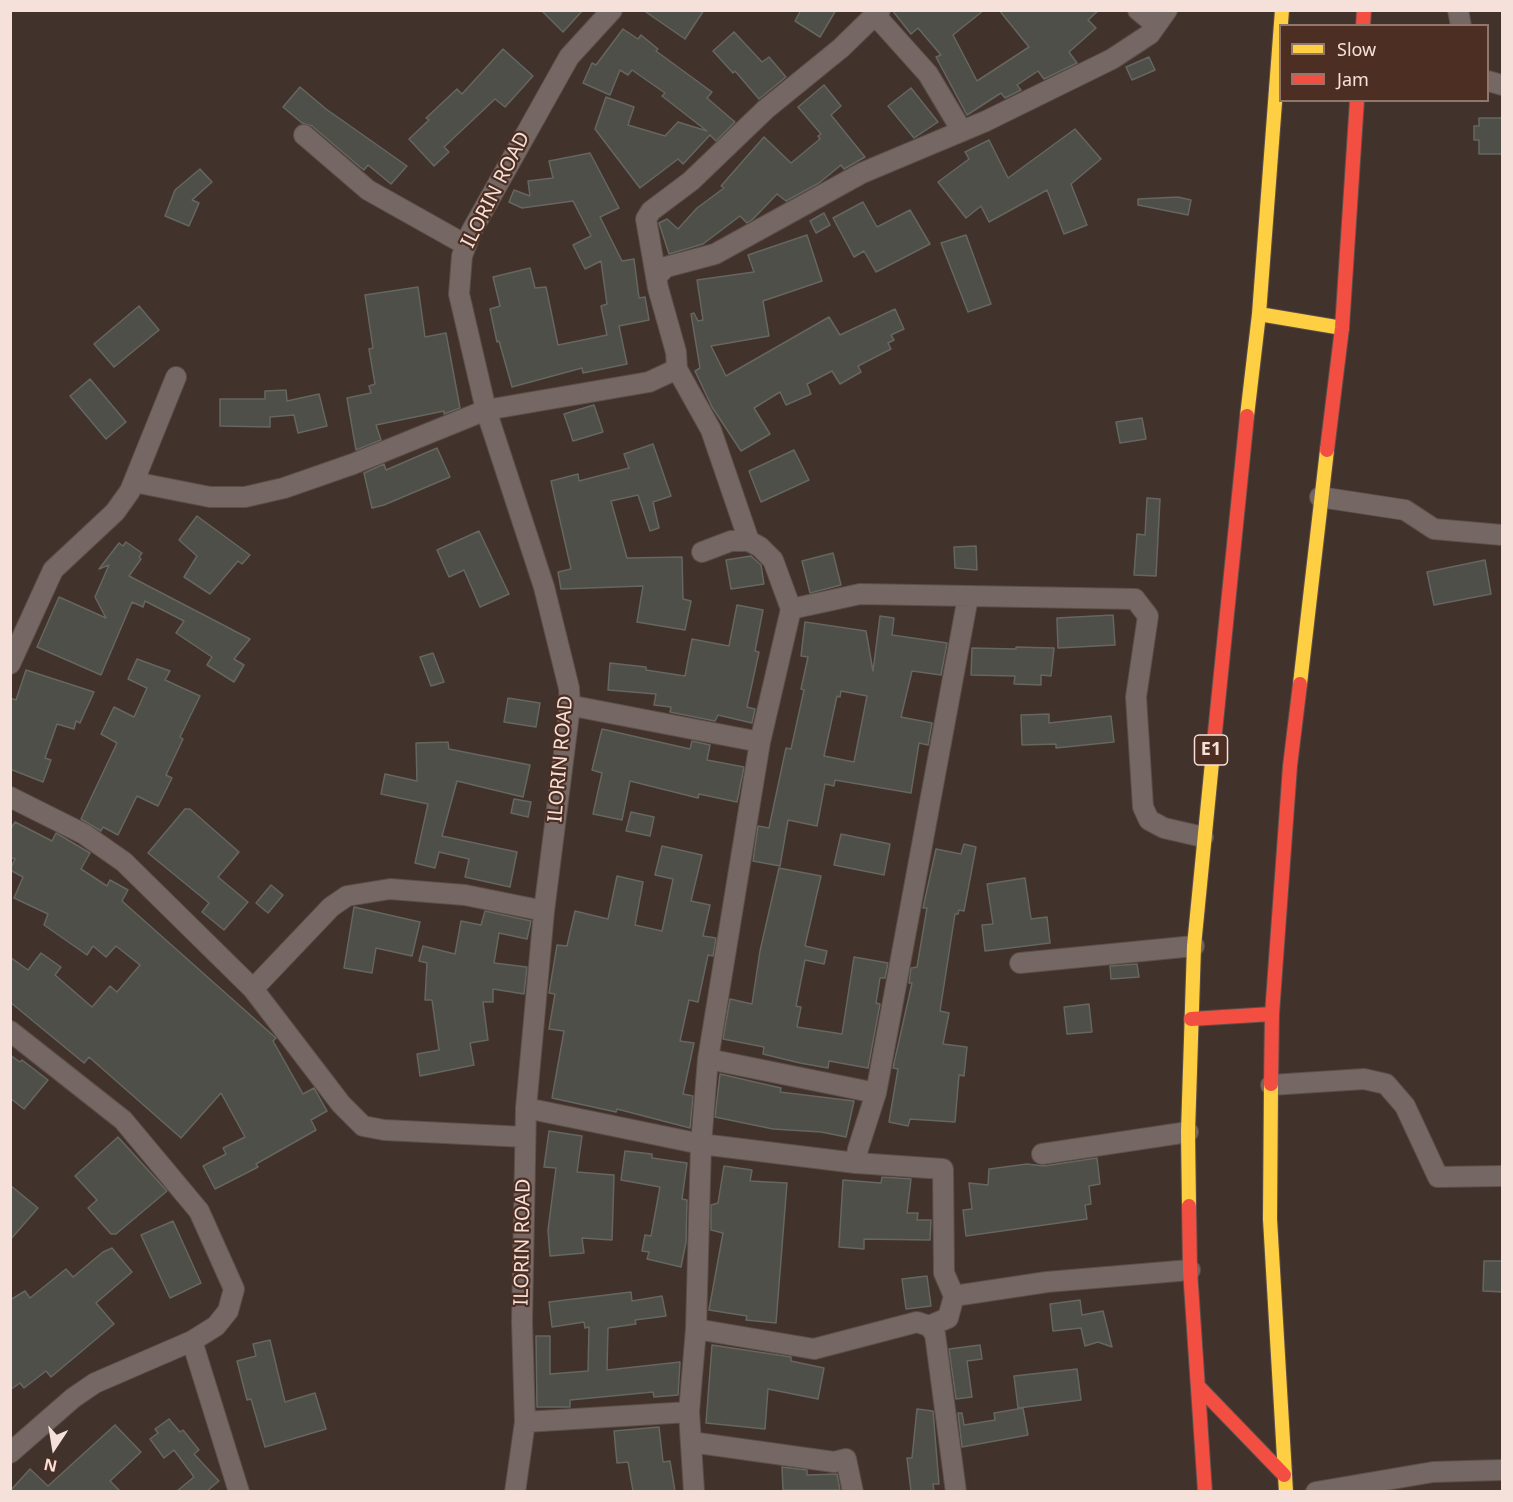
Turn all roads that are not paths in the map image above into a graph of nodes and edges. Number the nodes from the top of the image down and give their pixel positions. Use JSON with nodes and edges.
{"nodes":[{"id":1,"x":612,"y":10,"type":"edge"},
{"id":2,"x":1138,"y":10,"type":"edge"},
{"id":3,"x":878,"y":13,"type":"edge"},
{"id":4,"x":1161,"y":17,"type":"edge"},
{"id":5,"x":1279,"y":50,"type":"edge"},
{"id":6,"x":1358,"y":102,"type":"edge"},
{"id":7,"x":962,"y":131,"type":"junction"},
{"id":8,"x":304,"y":135,"type":"dead end"},
{"id":9,"x":466,"y":245,"type":"junction"},
{"id":10,"x":656,"y":277,"type":"junction"},
{"id":11,"x":1259,"y":314,"type":"junction"},
{"id":12,"x":1342,"y":328,"type":"junction"},
{"id":13,"x":677,"y":369,"type":"junction"},
{"id":14,"x":176,"y":377,"type":"dead end"},
{"id":15,"x":486,"y":410,"type":"junction"},
{"id":16,"x":134,"y":482,"type":"junction"},
{"id":17,"x":1320,"y":498,"type":"junction"},
{"id":18,"x":1503,"y":535,"type":"edge"},
{"id":19,"x":748,"y":541,"type":"junction"},
{"id":20,"x":702,"y":552,"type":"dead end"},
{"id":21,"x":968,"y":597,"type":"junction"},
{"id":22,"x":791,"y":609,"type":"junction"},
{"id":23,"x":10,"y":664,"type":"edge"},
{"id":24,"x":568,"y":705,"type":"junction"},
{"id":25,"x":760,"y":742,"type":"junction"},
{"id":26,"x":10,"y":797,"type":"edge"},
{"id":27,"x":1203,"y":837,"type":"junction"},
{"id":28,"x":544,"y":911,"type":"junction"},
{"id":29,"x":1194,"y":946,"type":"junction"},
{"id":30,"x":1020,"y":963,"type":"dead end"},
{"id":31,"x":253,"y":989,"type":"junction"},
{"id":32,"x":1272,"y":1014,"type":"junction"},
{"id":33,"x":1191,"y":1019,"type":"junction"},
{"id":34,"x":10,"y":1031,"type":"edge"},
{"id":35,"x":708,"y":1059,"type":"junction"},
{"id":36,"x":1271,"y":1085,"type":"junction"},
{"id":37,"x":876,"y":1093,"type":"junction"},
{"id":38,"x":526,"y":1108,"type":"junction"},
{"id":39,"x":1188,"y":1132,"type":"junction"},
{"id":40,"x":525,"y":1137,"type":"junction"},
{"id":41,"x":701,"y":1144,"type":"junction"},
{"id":42,"x":1042,"y":1154,"type":"dead end"},
{"id":43,"x":856,"y":1163,"type":"junction"},
{"id":44,"x":1503,"y":1176,"type":"edge"},
{"id":45,"x":1190,"y":1270,"type":"junction"},
{"id":46,"x":954,"y":1296,"type":"junction"},
{"id":47,"x":929,"y":1326,"type":"junction"},
{"id":48,"x":696,"y":1329,"type":"junction"},
{"id":49,"x":192,"y":1341,"type":"junction"},
{"id":50,"x":1199,"y":1387,"type":"junction"},
{"id":51,"x":689,"y":1412,"type":"junction"},
{"id":52,"x":525,"y":1422,"type":"junction"},
{"id":53,"x":691,"y":1442,"type":"junction"},
{"id":54,"x":10,"y":1453,"type":"edge"},
{"id":55,"x":1503,"y":1470,"type":"edge"},
{"id":56,"x":1284,"y":1475,"type":"junction"},
{"id":57,"x":239,"y":1491,"type":"edge"},
{"id":58,"x":515,"y":1491,"type":"edge"},
{"id":59,"x":694,"y":1491,"type":"edge"},
{"id":60,"x":853,"y":1491,"type":"edge"},
{"id":61,"x":956,"y":1491,"type":"edge"},
{"id":62,"x":1205,"y":1491,"type":"edge"},
{"id":63,"x":1286,"y":1491,"type":"edge"},
{"id":64,"x":1316,"y":1491,"type":"edge"}],
"edges":[{"from":1,"to":9,"type":"street","name":"ILORIN ROAD"},
{"from":2,"to":4,"type":"street"},
{"from":3,"to":7,"type":"street"},
{"from":3,"to":10,"type":"street"},
{"from":4,"to":7,"type":"street"},
{"from":5,"to":11,"type":"highway","number":"E1"},
{"from":6,"to":12,"type":"highway"},
{"from":7,"to":10,"type":"street"},
{"from":8,"to":9,"type":"street"},
{"from":9,"to":15,"type":"street","name":"ILORIN ROAD"},
{"from":10,"to":13,"type":"street"},
{"from":11,"to":12,"type":"highway"},
{"from":11,"to":27,"type":"highway","number":"E1"},
{"from":12,"to":17,"type":"highway"},
{"from":13,"to":15,"type":"street"},
{"from":13,"to":19,"type":"street"},
{"from":14,"to":16,"type":"street"},
{"from":15,"to":16,"type":"street"},
{"from":15,"to":24,"type":"street","name":"ILORIN ROAD"},
{"from":16,"to":23,"type":"street"},
{"from":17,"to":18,"type":"street"},
{"from":17,"to":32,"type":"highway"},
{"from":19,"to":20,"type":"street"},
{"from":19,"to":22,"type":"street"},
{"from":21,"to":22,"type":"street"},
{"from":21,"to":27,"type":"street"},
{"from":21,"to":37,"type":"street"},
{"from":22,"to":25,"type":"street"},
{"from":24,"to":25,"type":"street"},
{"from":24,"to":28,"type":"street","name":"ILORIN ROAD"},
{"from":25,"to":35,"type":"street"},
{"from":26,"to":31,"type":"street"},
{"from":27,"to":29,"type":"highway","number":"E1"},
{"from":28,"to":31,"type":"street"},
{"from":28,"to":38,"type":"street","name":"ILORIN ROAD"},
{"from":29,"to":30,"type":"street"},
{"from":29,"to":33,"type":"highway","number":"E1"},
{"from":31,"to":40,"type":"street"},
{"from":32,"to":33,"type":"highway"},
{"from":32,"to":36,"type":"highway"},
{"from":33,"to":39,"type":"highway","number":"E1"},
{"from":34,"to":49,"type":"street"},
{"from":35,"to":37,"type":"street"},
{"from":35,"to":41,"type":"street"},
{"from":36,"to":44,"type":"street"},
{"from":36,"to":56,"type":"highway"},
{"from":37,"to":43,"type":"street"},
{"from":38,"to":40,"type":"street","name":"ILORIN ROAD"},
{"from":38,"to":41,"type":"street"},
{"from":39,"to":42,"type":"street"},
{"from":39,"to":45,"type":"highway","number":"E1"},
{"from":40,"to":52,"type":"street","name":"ILORIN ROAD"},
{"from":41,"to":43,"type":"street"},
{"from":41,"to":48,"type":"street"},
{"from":43,"to":46,"type":"street"},
{"from":45,"to":46,"type":"street"},
{"from":45,"to":50,"type":"highway","number":"E1"},
{"from":46,"to":47,"type":"street"},
{"from":47,"to":48,"type":"street"},
{"from":47,"to":61,"type":"street"},
{"from":48,"to":51,"type":"street"},
{"from":49,"to":54,"type":"street"},
{"from":49,"to":57,"type":"street"},
{"from":50,"to":56,"type":"highway"},
{"from":50,"to":62,"type":"highway","number":"E1"},
{"from":51,"to":52,"type":"street"},
{"from":51,"to":53,"type":"street"},
{"from":52,"to":58,"type":"street","name":"ILORIN ROAD"},
{"from":53,"to":59,"type":"street"},
{"from":53,"to":60,"type":"street"},
{"from":55,"to":64,"type":"street"},
{"from":56,"to":63,"type":"highway"}]}
